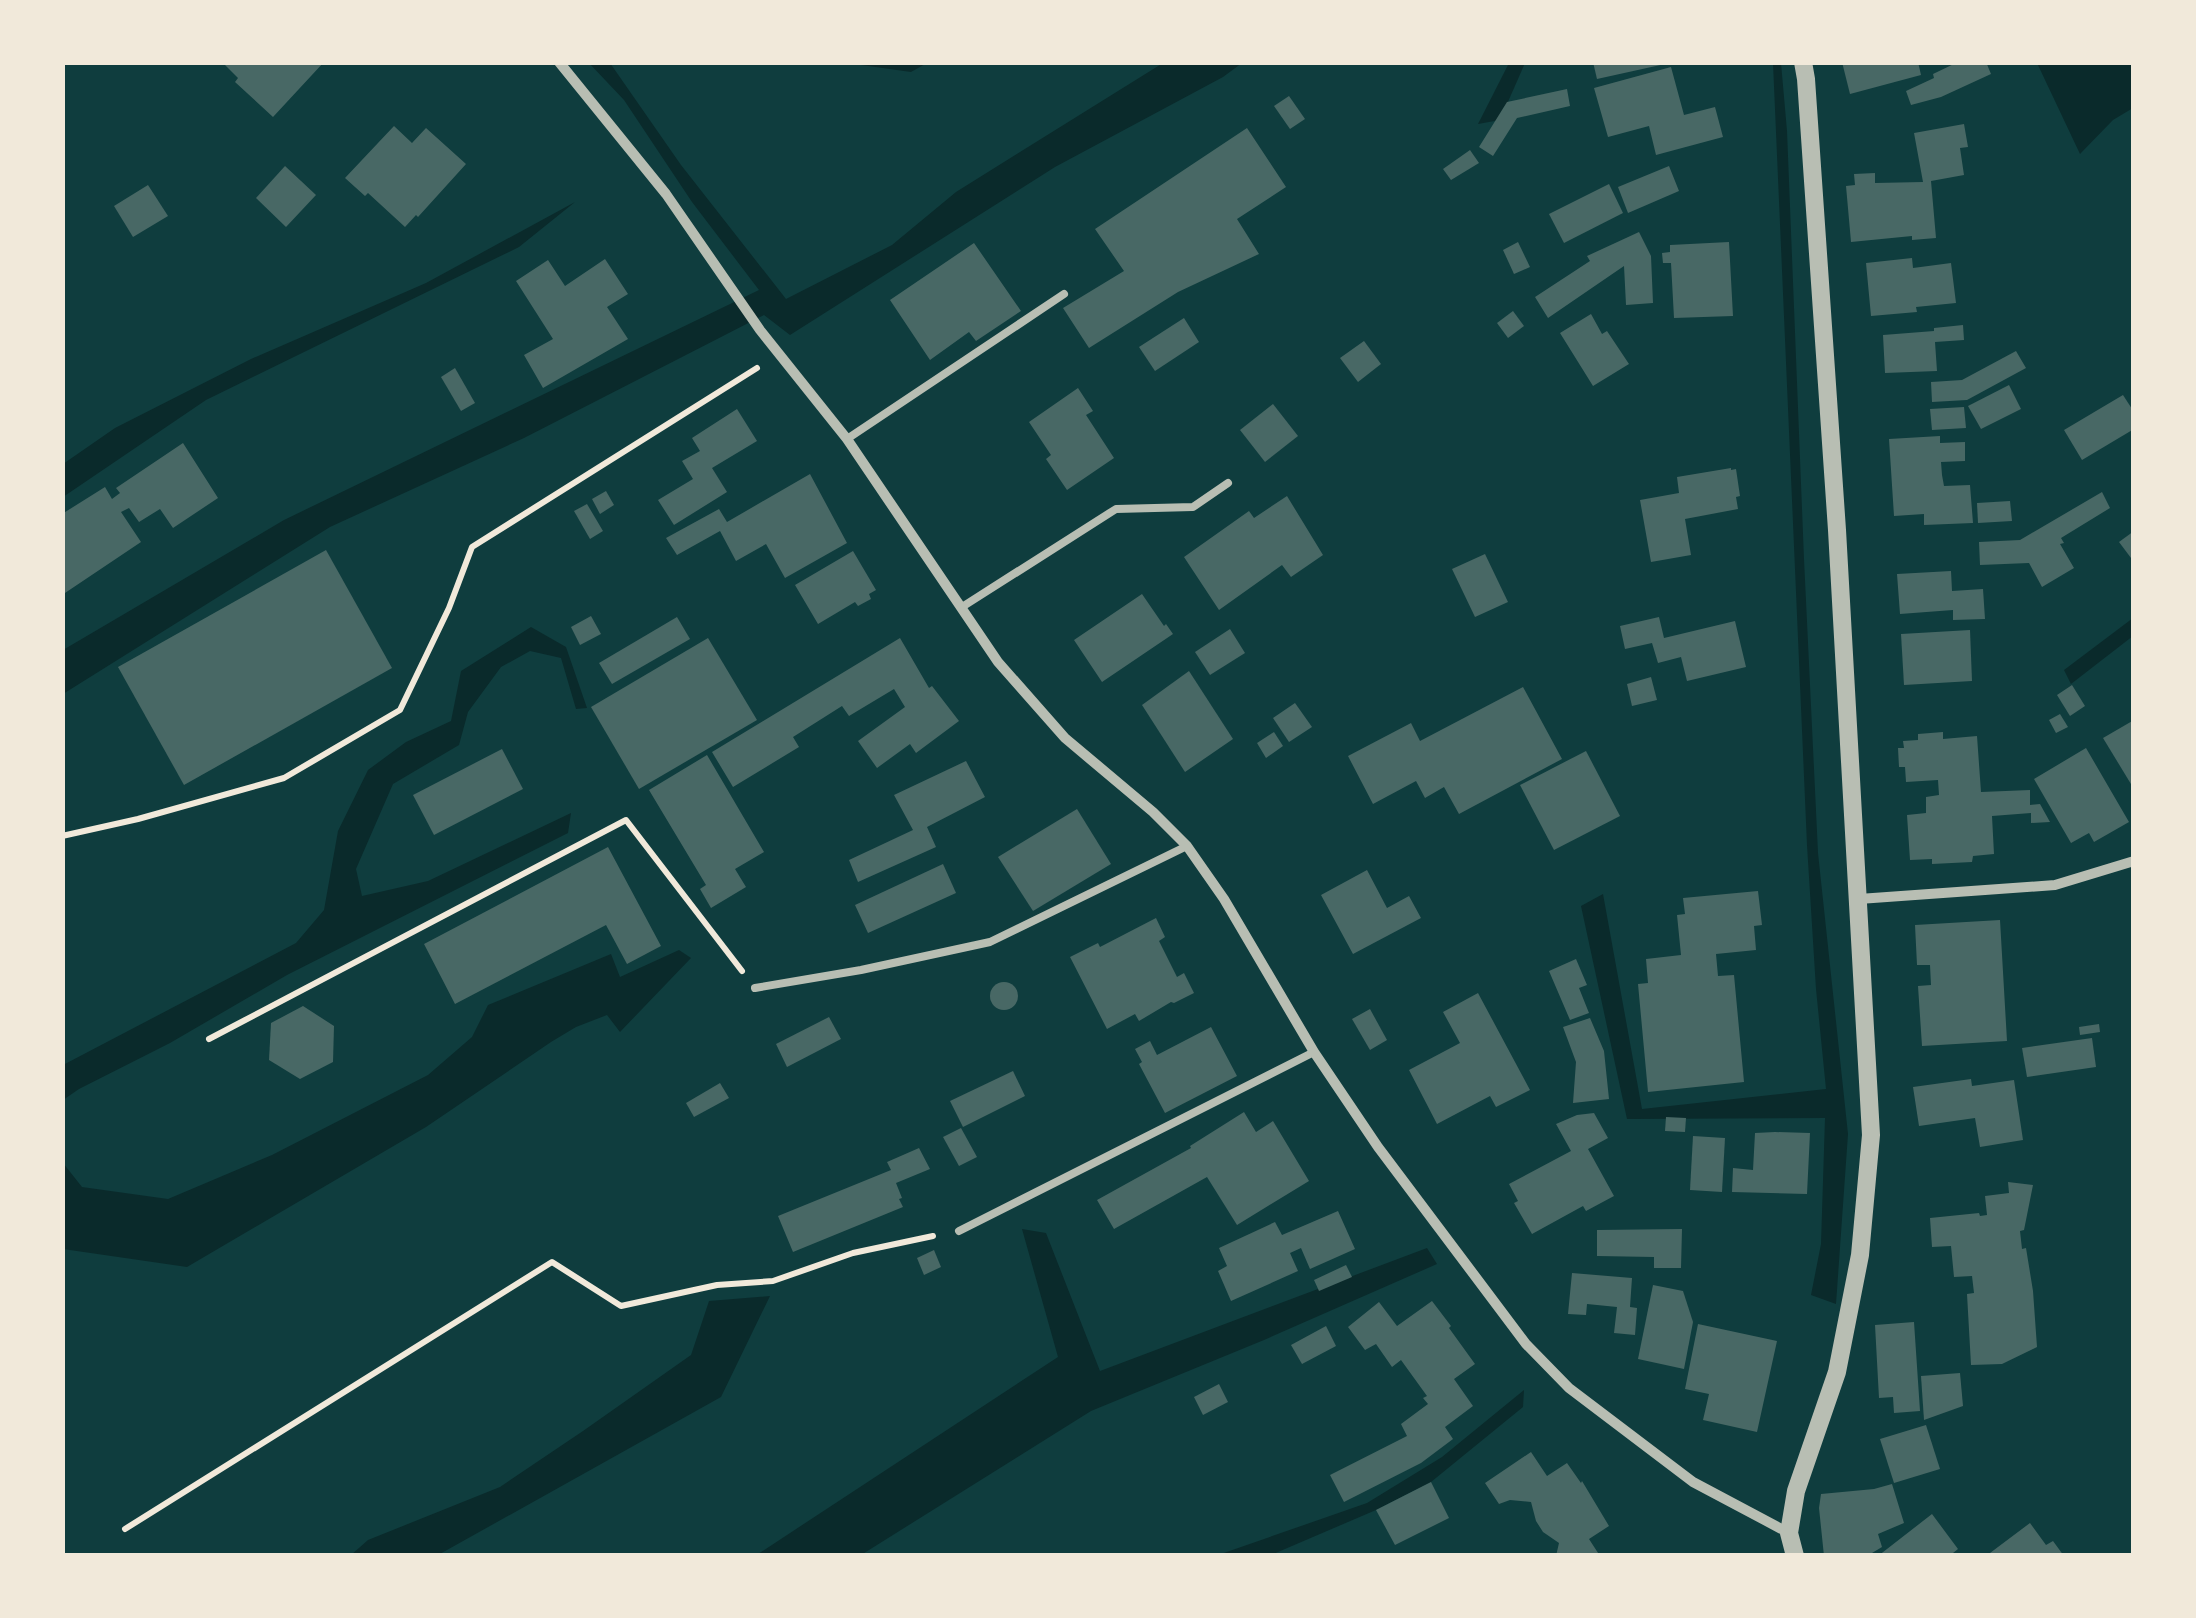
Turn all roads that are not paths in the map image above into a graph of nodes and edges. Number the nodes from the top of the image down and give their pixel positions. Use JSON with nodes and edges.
{"nodes":[{"id":1,"x":559,"y":62,"type":"edge"},
{"id":2,"x":1803,"y":62,"type":"edge"},
{"id":3,"x":1064,"y":294,"type":"dead end"},
{"id":4,"x":848,"y":439,"type":"junction"},
{"id":5,"x":1228,"y":483,"type":"dead end"},
{"id":6,"x":962,"y":607,"type":"junction"},
{"id":7,"x":1188,"y":846,"type":"junction"},
{"id":8,"x":2134,"y":861,"type":"edge"},
{"id":9,"x":1859,"y":899,"type":"junction"},
{"id":10,"x":755,"y":988,"type":"road end"},
{"id":11,"x":1314,"y":1052,"type":"junction"},
{"id":12,"x":959,"y":1231,"type":"road end"},
{"id":13,"x":1788,"y":1533,"type":"junction"},
{"id":14,"x":1794,"y":1556,"type":"edge"}],
"edges":[{"from":1,"to":4,"type":"street"},
{"from":2,"to":9,"type":"street"},
{"from":3,"to":4,"type":"lane"},
{"from":4,"to":6,"type":"street"},
{"from":5,"to":6,"type":"lane"},
{"from":6,"to":7,"type":"street"},
{"from":7,"to":10,"type":"lane"},
{"from":7,"to":11,"type":"street"},
{"from":8,"to":9,"type":"street"},
{"from":9,"to":13,"type":"street"},
{"from":11,"to":12,"type":"lane"},
{"from":11,"to":13,"type":"street"},
{"from":13,"to":14,"type":"street"}]}
